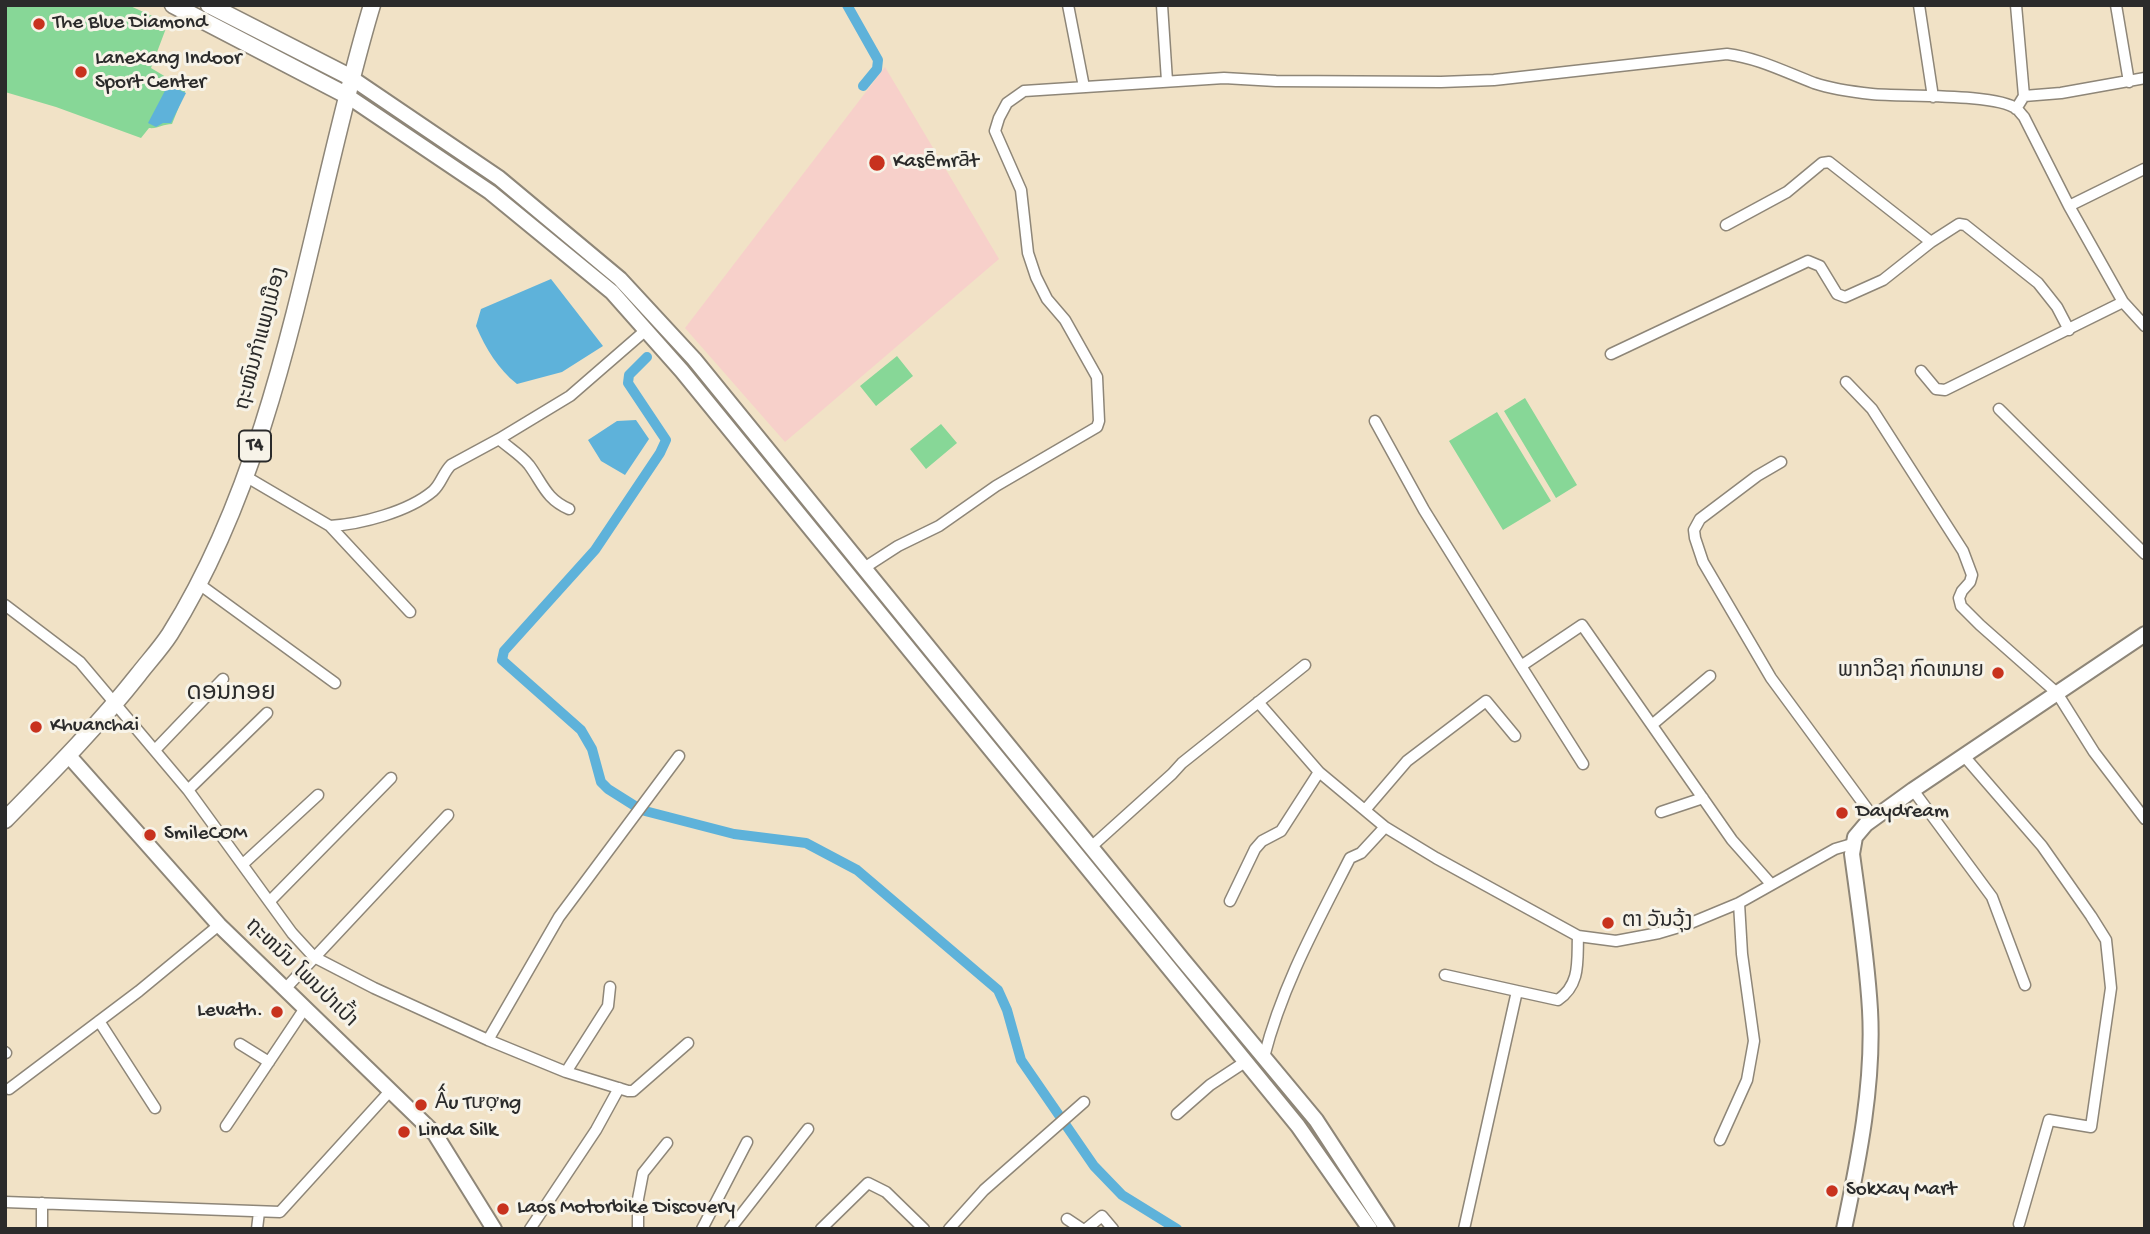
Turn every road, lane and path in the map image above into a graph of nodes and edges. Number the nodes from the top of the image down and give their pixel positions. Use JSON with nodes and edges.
{"nodes":[{"id":1,"x":173,"y":5,"type":"edge"},
{"id":2,"x":209,"y":5,"type":"edge"},
{"id":3,"x":372,"y":5,"type":"edge"},
{"id":4,"x":1068,"y":5,"type":"edge"},
{"id":5,"x":1162,"y":5,"type":"edge"},
{"id":6,"x":1919,"y":5,"type":"edge"},
{"id":7,"x":2016,"y":5,"type":"edge"},
{"id":8,"x":2116,"y":5,"type":"edge"},
{"id":9,"x":350,"y":77,"type":"junction"},
{"id":10,"x":2145,"y":78,"type":"edge"},
{"id":11,"x":1167,"y":80,"type":"junction"},
{"id":12,"x":2129,"y":82,"type":"junction"},
{"id":13,"x":1084,"y":86,"type":"junction"},
{"id":14,"x":346,"y":95,"type":"junction"},
{"id":15,"x":2024,"y":96,"type":"junction"},
{"id":16,"x":1933,"y":97,"type":"junction"},
{"id":17,"x":2016,"y":109,"type":"junction"},
{"id":18,"x":2144,"y":169,"type":"edge"},
{"id":19,"x":2069,"y":206,"type":"junction"},
{"id":20,"x":1726,"y":225,"type":"dead end"},
{"id":21,"x":1931,"y":242,"type":"junction"},
{"id":22,"x":2123,"y":302,"type":"junction"},
{"id":23,"x":2145,"y":326,"type":"edge"},
{"id":24,"x":646,"y":330,"type":"junction"},
{"id":25,"x":2069,"y":330,"type":"junction"},
{"id":26,"x":1611,"y":354,"type":"dead end"},
{"id":27,"x":1921,"y":371,"type":"dead end"},
{"id":28,"x":1846,"y":382,"type":"dead end"},
{"id":29,"x":1999,"y":409,"type":"dead end"},
{"id":30,"x":1375,"y":421,"type":"dead end"},
{"id":31,"x":757,"y":438,"type":"junction"},
{"id":32,"x":499,"y":439,"type":"junction"},
{"id":33,"x":744,"y":449,"type":"junction"},
{"id":34,"x":1781,"y":462,"type":"dead end"},
{"id":35,"x":245,"y":476,"type":"junction"},
{"id":36,"x":569,"y":509,"type":"dead end"},
{"id":37,"x":330,"y":526,"type":"junction"},
{"id":38,"x":2145,"y":554,"type":"edge"},
{"id":39,"x":864,"y":568,"type":"junction"},
{"id":40,"x":199,"y":584,"type":"junction"},
{"id":41,"x":5,"y":605,"type":"edge"},
{"id":42,"x":410,"y":612,"type":"dead end"},
{"id":43,"x":2145,"y":634,"type":"edge"},
{"id":44,"x":1305,"y":665,"type":"dead end"},
{"id":45,"x":1521,"y":666,"type":"junction"},
{"id":46,"x":1710,"y":677,"type":"dead end"},
{"id":47,"x":223,"y":679,"type":"dead end"},
{"id":48,"x":335,"y":683,"type":"dead end"},
{"id":49,"x":2057,"y":692,"type":"junction"},
{"id":50,"x":1258,"y":702,"type":"junction"},
{"id":51,"x":115,"y":704,"type":"junction"},
{"id":52,"x":267,"y":713,"type":"dead end"},
{"id":53,"x":1653,"y":724,"type":"junction"},
{"id":54,"x":1515,"y":736,"type":"dead end"},
{"id":55,"x":155,"y":750,"type":"junction"},
{"id":56,"x":69,"y":756,"type":"junction"},
{"id":57,"x":679,"y":756,"type":"dead end"},
{"id":58,"x":1964,"y":756,"type":"junction"},
{"id":59,"x":1583,"y":764,"type":"dead end"},
{"id":60,"x":1319,"y":772,"type":"junction"},
{"id":61,"x":391,"y":778,"type":"dead end"},
{"id":62,"x":188,"y":790,"type":"junction"},
{"id":63,"x":1913,"y":790,"type":"junction"},
{"id":64,"x":318,"y":795,"type":"dead end"},
{"id":65,"x":1703,"y":798,"type":"junction"},
{"id":66,"x":1365,"y":810,"type":"junction"},
{"id":67,"x":1661,"y":811,"type":"dead end"},
{"id":68,"x":448,"y":815,"type":"dead end"},
{"id":69,"x":1874,"y":818,"type":"junction"},
{"id":70,"x":2145,"y":819,"type":"edge"},
{"id":71,"x":5,"y":820,"type":"edge"},
{"id":72,"x":1385,"y":827,"type":"junction"},
{"id":73,"x":1852,"y":844,"type":"junction"},
{"id":74,"x":1091,"y":847,"type":"junction"},
{"id":75,"x":243,"y":864,"type":"junction"},
{"id":76,"x":1771,"y":884,"type":"junction"},
{"id":77,"x":270,"y":901,"type":"junction"},
{"id":78,"x":1230,"y":901,"type":"dead end"},
{"id":79,"x":1739,"y":903,"type":"junction"},
{"id":80,"x":219,"y":925,"type":"junction"},
{"id":81,"x":1578,"y":936,"type":"junction"},
{"id":82,"x":314,"y":957,"type":"junction"},
{"id":83,"x":1445,"y":975,"type":"dead end"},
{"id":84,"x":2025,"y":985,"type":"dead end"},
{"id":85,"x":610,"y":987,"type":"dead end"},
{"id":86,"x":285,"y":989,"type":"junction"},
{"id":87,"x":1517,"y":991,"type":"junction"},
{"id":88,"x":305,"y":1008,"type":"junction"},
{"id":89,"x":99,"y":1021,"type":"junction"},
{"id":90,"x":488,"y":1040,"type":"junction"},
{"id":91,"x":688,"y":1043,"type":"dead end"},
{"id":92,"x":240,"y":1044,"type":"dead end"},
{"id":93,"x":1264,"y":1057,"type":"junction"},
{"id":94,"x":269,"y":1062,"type":"junction"},
{"id":95,"x":1245,"y":1062,"type":"junction"},
{"id":96,"x":566,"y":1072,"type":"junction"},
{"id":97,"x":619,"y":1088,"type":"junction"},
{"id":98,"x":9,"y":1089,"type":"dead end"},
{"id":99,"x":390,"y":1091,"type":"junction"},
{"id":100,"x":1084,"y":1102,"type":"dead end"},
{"id":101,"x":155,"y":1108,"type":"dead end"},
{"id":102,"x":1177,"y":1114,"type":"dead end"},
{"id":103,"x":226,"y":1126,"type":"dead end"},
{"id":104,"x":808,"y":1129,"type":"dead end"},
{"id":105,"x":1720,"y":1140,"type":"dead end"},
{"id":106,"x":747,"y":1142,"type":"dead end"},
{"id":107,"x":667,"y":1143,"type":"dead end"},
{"id":108,"x":5,"y":1202,"type":"edge"},
{"id":109,"x":42,"y":1203,"type":"junction"},
{"id":110,"x":259,"y":1212,"type":"junction"},
{"id":111,"x":1067,"y":1219,"type":"dead end"},
{"id":112,"x":2019,"y":1224,"type":"dead end"},
{"id":113,"x":42,"y":1229,"type":"edge"},
{"id":114,"x":257,"y":1229,"type":"edge"},
{"id":115,"x":494,"y":1229,"type":"edge"},
{"id":116,"x":530,"y":1229,"type":"edge"},
{"id":117,"x":638,"y":1229,"type":"edge"},
{"id":118,"x":702,"y":1229,"type":"edge"},
{"id":119,"x":730,"y":1229,"type":"edge"},
{"id":120,"x":821,"y":1229,"type":"edge"},
{"id":121,"x":924,"y":1229,"type":"edge"},
{"id":122,"x":949,"y":1229,"type":"edge"},
{"id":123,"x":1084,"y":1229,"type":"edge"},
{"id":124,"x":1113,"y":1229,"type":"edge"},
{"id":125,"x":1370,"y":1229,"type":"edge"},
{"id":126,"x":1387,"y":1229,"type":"edge"},
{"id":127,"x":1464,"y":1229,"type":"edge"},
{"id":128,"x":1844,"y":1229,"type":"edge"}],
"edges":[{"from":1,"to":14,"type":"main road"},
{"from":2,"to":9,"type":"main road"},
{"from":3,"to":9,"type":"main road","name":"ຖະໜົນກຳແພງເມືອງ","number":"T4"},
{"from":4,"to":13,"type":"street"},
{"from":5,"to":11,"type":"street"},
{"from":6,"to":16,"type":"street"},
{"from":7,"to":15,"type":"street"},
{"from":8,"to":12,"type":"street"},
{"from":9,"to":14,"type":"main road","name":"ຖະໜົນກຳແພງເມືອງ","number":"T4"},
{"from":9,"to":31,"type":"street"},
{"from":10,"to":12,"type":"street"},
{"from":11,"to":13,"type":"street"},
{"from":11,"to":16,"type":"street"},
{"from":12,"to":15,"type":"street"},
{"from":13,"to":39,"type":"street"},
{"from":14,"to":24,"type":"street"},
{"from":14,"to":35,"type":"main road","name":"ຖະໜົນກຳແພງເມືອງ","number":"T4"},
{"from":15,"to":17,"type":"street"},
{"from":16,"to":17,"type":"street"},
{"from":17,"to":19,"type":"street"},
{"from":18,"to":19,"type":"street"},
{"from":19,"to":22,"type":"street"},
{"from":20,"to":21,"type":"street"},
{"from":21,"to":25,"type":"street"},
{"from":21,"to":26,"type":"street"},
{"from":22,"to":23,"type":"street"},
{"from":22,"to":25,"type":"street"},
{"from":24,"to":32,"type":"street"},
{"from":24,"to":33,"type":"street"},
{"from":25,"to":27,"type":"street"},
{"from":28,"to":49,"type":"street"},
{"from":29,"to":38,"type":"street"},
{"from":30,"to":45,"type":"street"},
{"from":31,"to":33,"type":"street"},
{"from":31,"to":39,"type":"street"},
{"from":32,"to":36,"type":"street"},
{"from":32,"to":37,"type":"street"},
{"from":33,"to":95,"type":"street"},
{"from":34,"to":69,"type":"street"},
{"from":35,"to":37,"type":"street"},
{"from":35,"to":40,"type":"main road","name":"ຖະໜົນກຳແພງເມືອງ","number":"T4"},
{"from":37,"to":42,"type":"street"},
{"from":39,"to":74,"type":"street"},
{"from":40,"to":48,"type":"street"},
{"from":40,"to":51,"type":"main road","name":"ຖະໜົນກຳແພງເມືອງ","number":"T4"},
{"from":41,"to":51,"type":"street"},
{"from":43,"to":49,"type":"street"},
{"from":44,"to":50,"type":"street"},
{"from":45,"to":53,"type":"street"},
{"from":45,"to":59,"type":"street"},
{"from":46,"to":53,"type":"street"},
{"from":47,"to":55,"type":"street"},
{"from":49,"to":58,"type":"street"},
{"from":49,"to":70,"type":"street"},
{"from":50,"to":60,"type":"street"},
{"from":50,"to":74,"type":"street"},
{"from":51,"to":55,"type":"street"},
{"from":51,"to":56,"type":"main road","name":"ຖະໜົນກຳແພງເມືອງ","number":"T4"},
{"from":52,"to":62,"type":"street"},
{"from":53,"to":65,"type":"street"},
{"from":54,"to":66,"type":"street"},
{"from":55,"to":62,"type":"street"},
{"from":56,"to":71,"type":"main road","name":"ຖະໜົນກຳແພງເມືອງ","number":"T4"},
{"from":56,"to":80,"type":"street","name":"ຖະຫນົນ ໂພນປ່າເປົ້າ"},
{"from":57,"to":90,"type":"street"},
{"from":58,"to":63,"type":"street"},
{"from":58,"to":112,"type":"street"},
{"from":60,"to":66,"type":"street"},
{"from":60,"to":78,"type":"street"},
{"from":61,"to":77,"type":"street"},
{"from":62,"to":75,"type":"street"},
{"from":63,"to":69,"type":"street"},
{"from":63,"to":84,"type":"street"},
{"from":64,"to":75,"type":"street"},
{"from":65,"to":67,"type":"street"},
{"from":65,"to":76,"type":"street"},
{"from":66,"to":72,"type":"street"},
{"from":68,"to":82,"type":"street"},
{"from":69,"to":73,"type":"street"},
{"from":72,"to":81,"type":"street"},
{"from":72,"to":93,"type":"street"},
{"from":73,"to":76,"type":"street"},
{"from":73,"to":128,"type":"street"},
{"from":74,"to":93,"type":"street"},
{"from":75,"to":77,"type":"street"},
{"from":76,"to":79,"type":"street"},
{"from":77,"to":82,"type":"street"},
{"from":79,"to":81,"type":"street"},
{"from":79,"to":105,"type":"street"},
{"from":80,"to":86,"type":"street","name":"ຖະຫນົນ ໂພນປ່າເປົ້າ"},
{"from":80,"to":89,"type":"street"},
{"from":81,"to":87,"type":"street"},
{"from":82,"to":86,"type":"street"},
{"from":82,"to":90,"type":"street"},
{"from":83,"to":87,"type":"street"},
{"from":85,"to":96,"type":"street"},
{"from":86,"to":88,"type":"street","name":"ຖະຫນົນ ໂພນປ່າເປົ້າ"},
{"from":87,"to":127,"type":"street"},
{"from":88,"to":94,"type":"street"},
{"from":88,"to":99,"type":"street","name":"ຖະຫນົນ ໂພນປ່າເປົ້າ"},
{"from":89,"to":98,"type":"street"},
{"from":89,"to":101,"type":"street"},
{"from":90,"to":96,"type":"street"},
{"from":91,"to":97,"type":"street"},
{"from":92,"to":94,"type":"street"},
{"from":93,"to":126,"type":"street"},
{"from":94,"to":103,"type":"street"},
{"from":95,"to":102,"type":"street"},
{"from":95,"to":125,"type":"street"},
{"from":96,"to":97,"type":"street"},
{"from":97,"to":116,"type":"street"},
{"from":99,"to":110,"type":"street"},
{"from":99,"to":115,"type":"street","name":"ຖະຫນົນ ໂພນປ່າເປົ້າ"},
{"from":100,"to":122,"type":"street"},
{"from":104,"to":119,"type":"street"},
{"from":106,"to":118,"type":"street"},
{"from":107,"to":117,"type":"street"},
{"from":108,"to":109,"type":"street"},
{"from":109,"to":110,"type":"street"},
{"from":109,"to":113,"type":"street"},
{"from":110,"to":114,"type":"street"},
{"from":111,"to":123,"type":"street"},
{"from":120,"to":121,"type":"street"},
{"from":123,"to":124,"type":"street"}]}
